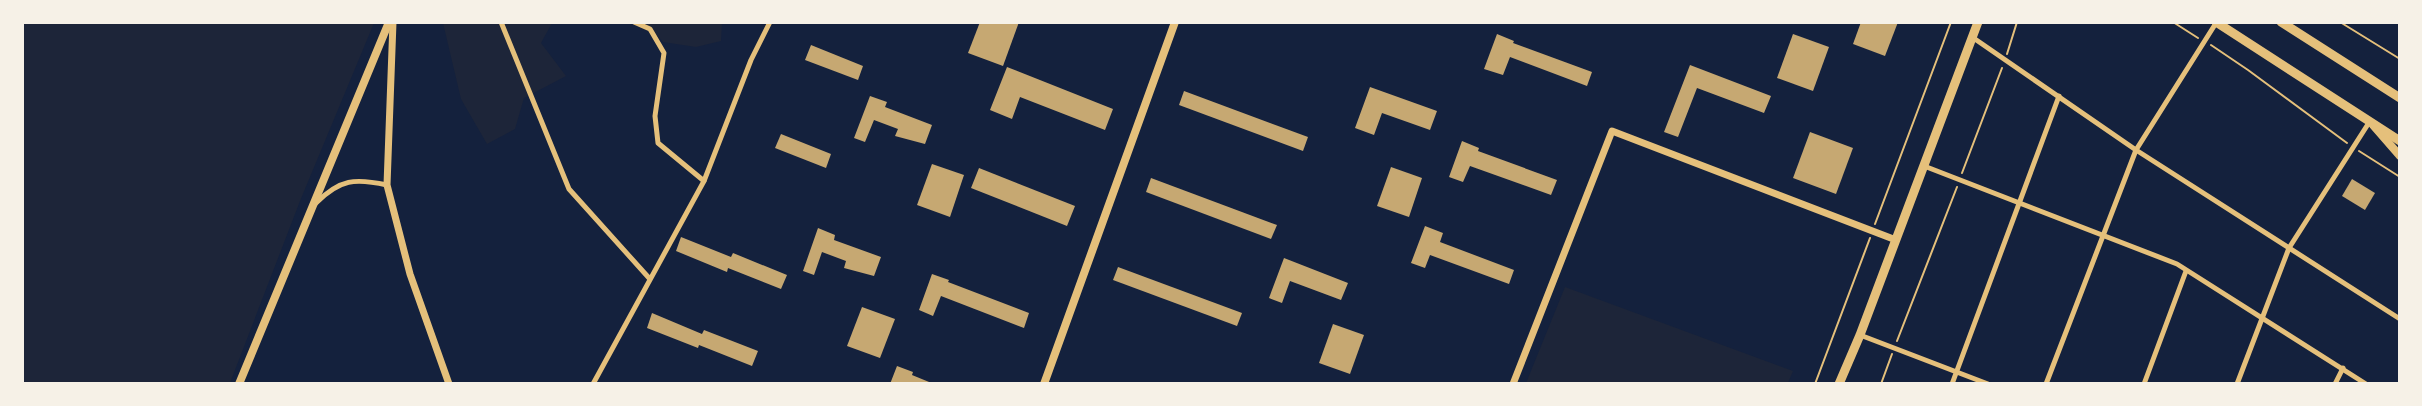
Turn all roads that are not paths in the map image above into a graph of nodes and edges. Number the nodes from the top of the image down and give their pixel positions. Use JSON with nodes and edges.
{"nodes":[{"id":1,"x":389,"y":22,"type":"edge"},
{"id":2,"x":393,"y":22,"type":"edge"},
{"id":3,"x":501,"y":22,"type":"edge"},
{"id":4,"x":634,"y":22,"type":"edge"},
{"id":5,"x":770,"y":22,"type":"edge"},
{"id":6,"x":1175,"y":22,"type":"edge"},
{"id":7,"x":1978,"y":22,"type":"edge"},
{"id":8,"x":2281,"y":22,"type":"edge"},
{"id":9,"x":2216,"y":23,"type":"edge"},
{"id":10,"x":1972,"y":37,"type":"junction"},
{"id":11,"x":2059,"y":96,"type":"junction"},
{"id":12,"x":2400,"y":98,"type":"edge"},
{"id":13,"x":2370,"y":121,"type":"junction"},
{"id":14,"x":2400,"y":140,"type":"edge"},
{"id":15,"x":2136,"y":150,"type":"junction"},
{"id":16,"x":2400,"y":156,"type":"edge"},
{"id":17,"x":1924,"y":166,"type":"junction"},
{"id":18,"x":704,"y":181,"type":"junction"},
{"id":19,"x":387,"y":185,"type":"junction"},
{"id":20,"x":2020,"y":202,"type":"junction"},
{"id":21,"x":315,"y":205,"type":"junction"},
{"id":22,"x":2102,"y":236,"type":"junction"},
{"id":23,"x":1896,"y":240,"type":"junction"},
{"id":24,"x":2289,"y":248,"type":"junction"},
{"id":25,"x":2186,"y":270,"type":"junction"},
{"id":26,"x":649,"y":278,"type":"junction"},
{"id":27,"x":2263,"y":318,"type":"junction"},
{"id":28,"x":2400,"y":319,"type":"edge"},
{"id":29,"x":1860,"y":335,"type":"junction"},
{"id":30,"x":2343,"y":368,"type":"junction"},
{"id":31,"x":1956,"y":372,"type":"junction"},
{"id":32,"x":239,"y":384,"type":"edge"},
{"id":33,"x":450,"y":384,"type":"edge"},
{"id":34,"x":592,"y":384,"type":"edge"},
{"id":35,"x":1044,"y":384,"type":"edge"},
{"id":36,"x":1513,"y":384,"type":"edge"},
{"id":37,"x":1839,"y":384,"type":"edge"},
{"id":38,"x":1952,"y":384,"type":"edge"},
{"id":39,"x":1988,"y":384,"type":"edge"},
{"id":40,"x":2046,"y":384,"type":"edge"},
{"id":41,"x":2144,"y":384,"type":"edge"},
{"id":42,"x":2237,"y":384,"type":"edge"},
{"id":43,"x":2336,"y":384,"type":"edge"},
{"id":44,"x":2366,"y":384,"type":"edge"}],
"edges":[{"from":1,"to":21,"type":"main road"},
{"from":2,"to":19,"type":"street"},
{"from":3,"to":26,"type":"street"},
{"from":4,"to":18,"type":"street"},
{"from":5,"to":18,"type":"street"},
{"from":6,"to":35,"type":"main road"},
{"from":7,"to":10,"type":"main road"},
{"from":8,"to":12,"type":"main road"},
{"from":9,"to":13,"type":"main road"},
{"from":9,"to":15,"type":"street"},
{"from":10,"to":11,"type":"street"},
{"from":10,"to":17,"type":"main road"},
{"from":11,"to":15,"type":"street"},
{"from":11,"to":20,"type":"street"},
{"from":13,"to":14,"type":"main road"},
{"from":13,"to":16,"type":"main road"},
{"from":13,"to":24,"type":"street"},
{"from":15,"to":22,"type":"street"},
{"from":15,"to":24,"type":"street"},
{"from":17,"to":20,"type":"street"},
{"from":17,"to":23,"type":"main road"},
{"from":18,"to":26,"type":"street"},
{"from":19,"to":21,"type":"street"},
{"from":19,"to":33,"type":"street"},
{"from":20,"to":22,"type":"street"},
{"from":20,"to":31,"type":"street"},
{"from":21,"to":32,"type":"main road"},
{"from":22,"to":25,"type":"street"},
{"from":22,"to":40,"type":"street"},
{"from":23,"to":29,"type":"main road"},
{"from":23,"to":36,"type":"street"},
{"from":24,"to":27,"type":"street"},
{"from":24,"to":28,"type":"street"},
{"from":25,"to":27,"type":"street"},
{"from":25,"to":41,"type":"street"},
{"from":26,"to":34,"type":"street"},
{"from":27,"to":30,"type":"street"},
{"from":27,"to":42,"type":"street"},
{"from":29,"to":31,"type":"street"},
{"from":29,"to":37,"type":"main road"},
{"from":30,"to":43,"type":"street"},
{"from":30,"to":44,"type":"street"},
{"from":31,"to":38,"type":"street"},
{"from":31,"to":39,"type":"street"}]}
